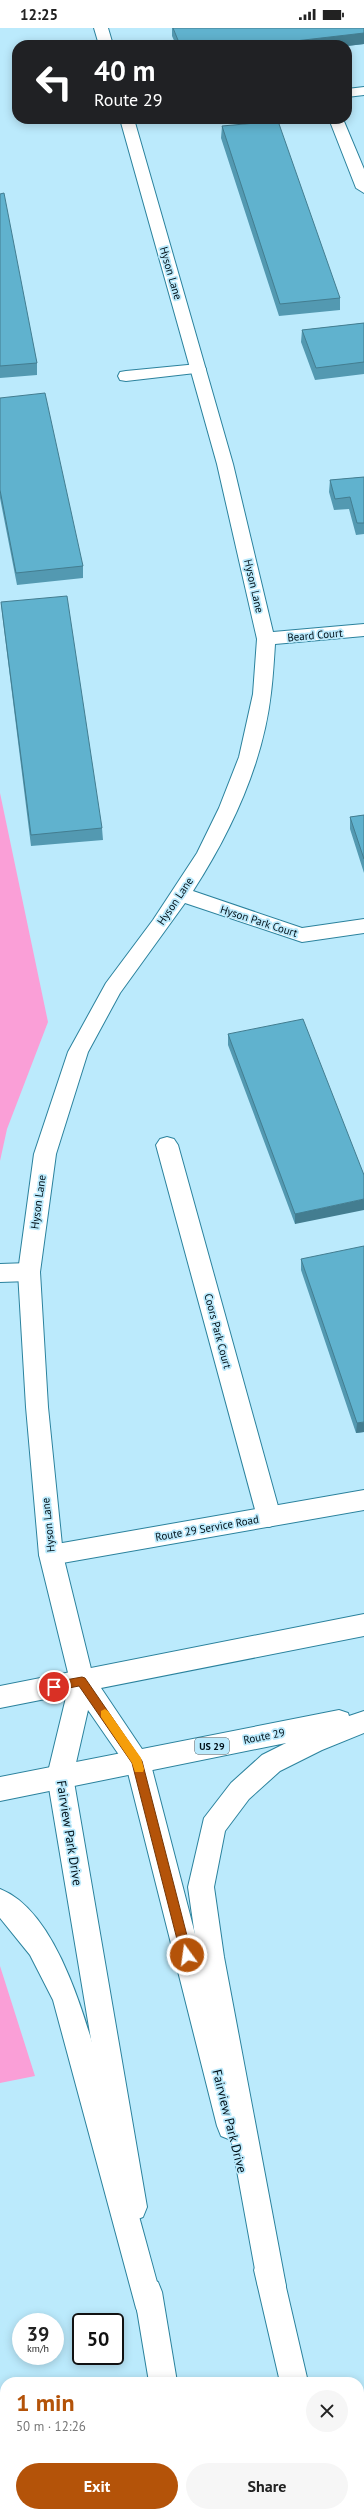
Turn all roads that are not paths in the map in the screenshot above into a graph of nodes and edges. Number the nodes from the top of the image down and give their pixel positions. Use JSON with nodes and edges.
{"nodes":[{"id":1,"x":101,"y":28,"type":"edge"},
{"id":2,"x":105,"y":40,"type":"edge"},
{"id":3,"x":364,"y":91,"type":"edge"},
{"id":4,"x":352,"y":92,"type":"edge"},
{"id":5,"x":128,"y":124,"type":"edge"},
{"id":6,"x":338,"y":124,"type":"edge"},
{"id":7,"x":364,"y":188,"type":"edge"},
{"id":8,"x":198,"y":369,"type":"junction"},
{"id":9,"x":126,"y":376,"type":"dead end"},
{"id":10,"x":364,"y":630,"type":"edge"},
{"id":11,"x":266,"y":639,"type":"junction"},
{"id":12,"x":180,"y":894,"type":"junction"},
{"id":13,"x":364,"y":926,"type":"edge"},
{"id":14,"x":167,"y":1145,"type":"dead end"},
{"id":15,"x":28,"y":1272,"type":"junction"},
{"id":16,"x":0,"y":1273,"type":"edge"},
{"id":17,"x":364,"y":1500,"type":"edge"},
{"id":18,"x":269,"y":1517,"type":"junction"},
{"id":19,"x":50,"y":1555,"type":"junction"},
{"id":20,"x":364,"y":1625,"type":"edge"},
{"id":21,"x":82,"y":1681,"type":"junction"},
{"id":22,"x":0,"y":1698,"type":"edge"},
{"id":23,"x":364,"y":1716,"type":"edge"},
{"id":24,"x":364,"y":1722,"type":"edge"},
{"id":25,"x":137,"y":1761,"type":"junction"},
{"id":26,"x":60,"y":1776,"type":"junction"},
{"id":27,"x":0,"y":1789,"type":"edge"},
{"id":28,"x":0,"y":1901,"type":"edge"},
{"id":29,"x":272,"y":2286,"type":"junction"},
{"id":30,"x":150,"y":2308,"type":"junction"},
{"id":31,"x":162,"y":2377,"type":"edge"},
{"id":32,"x":293,"y":2377,"type":"edge"}],
"edges":[{"from":1,"to":2,"type":"street"},
{"from":3,"to":4,"type":"street"},
{"from":5,"to":8,"type":"street","name":"Hyson Lane"},
{"from":6,"to":7,"type":"street"},
{"from":8,"to":9,"type":"street"},
{"from":8,"to":11,"type":"street","name":"Hyson Lane"},
{"from":10,"to":11,"type":"street","name":"Beard Court"},
{"from":11,"to":12,"type":"street","name":"Hyson Lane"},
{"from":12,"to":13,"type":"street","name":"Hyson Park Court"},
{"from":12,"to":15,"type":"street","name":"Hyson Lane"},
{"from":14,"to":18,"type":"street","name":"Coors Park Court"},
{"from":15,"to":16,"type":"street"},
{"from":15,"to":19,"type":"street","name":"Hyson Lane"},
{"from":17,"to":18,"type":"street","name":"Route 29 Service Road"},
{"from":18,"to":19,"type":"street","name":"Route 29 Service Road"},
{"from":19,"to":21,"type":"street","name":"Hyson Lane"},
{"from":20,"to":21,"type":"street"},
{"from":21,"to":22,"type":"street"},
{"from":21,"to":25,"type":"street","name":"Fairview Park Drive"},
{"from":21,"to":26,"type":"street","name":"Fairview Park Drive"},
{"from":23,"to":25,"type":"street","name":"Route 29","number":"US 29"},
{"from":24,"to":29,"type":"street"},
{"from":25,"to":26,"type":"street","name":"Route 29","number":"US 29"},
{"from":25,"to":29,"type":"street","name":"Fairview Park Drive"},
{"from":26,"to":27,"type":"street","name":"Route 29","number":"US 29"},
{"from":26,"to":30,"type":"street","name":"Fairview Park Drive"},
{"from":28,"to":30,"type":"street"},
{"from":29,"to":32,"type":"street","name":"Fairview Park Drive"},
{"from":30,"to":31,"type":"street","name":"Fairview Park Drive"}]}
